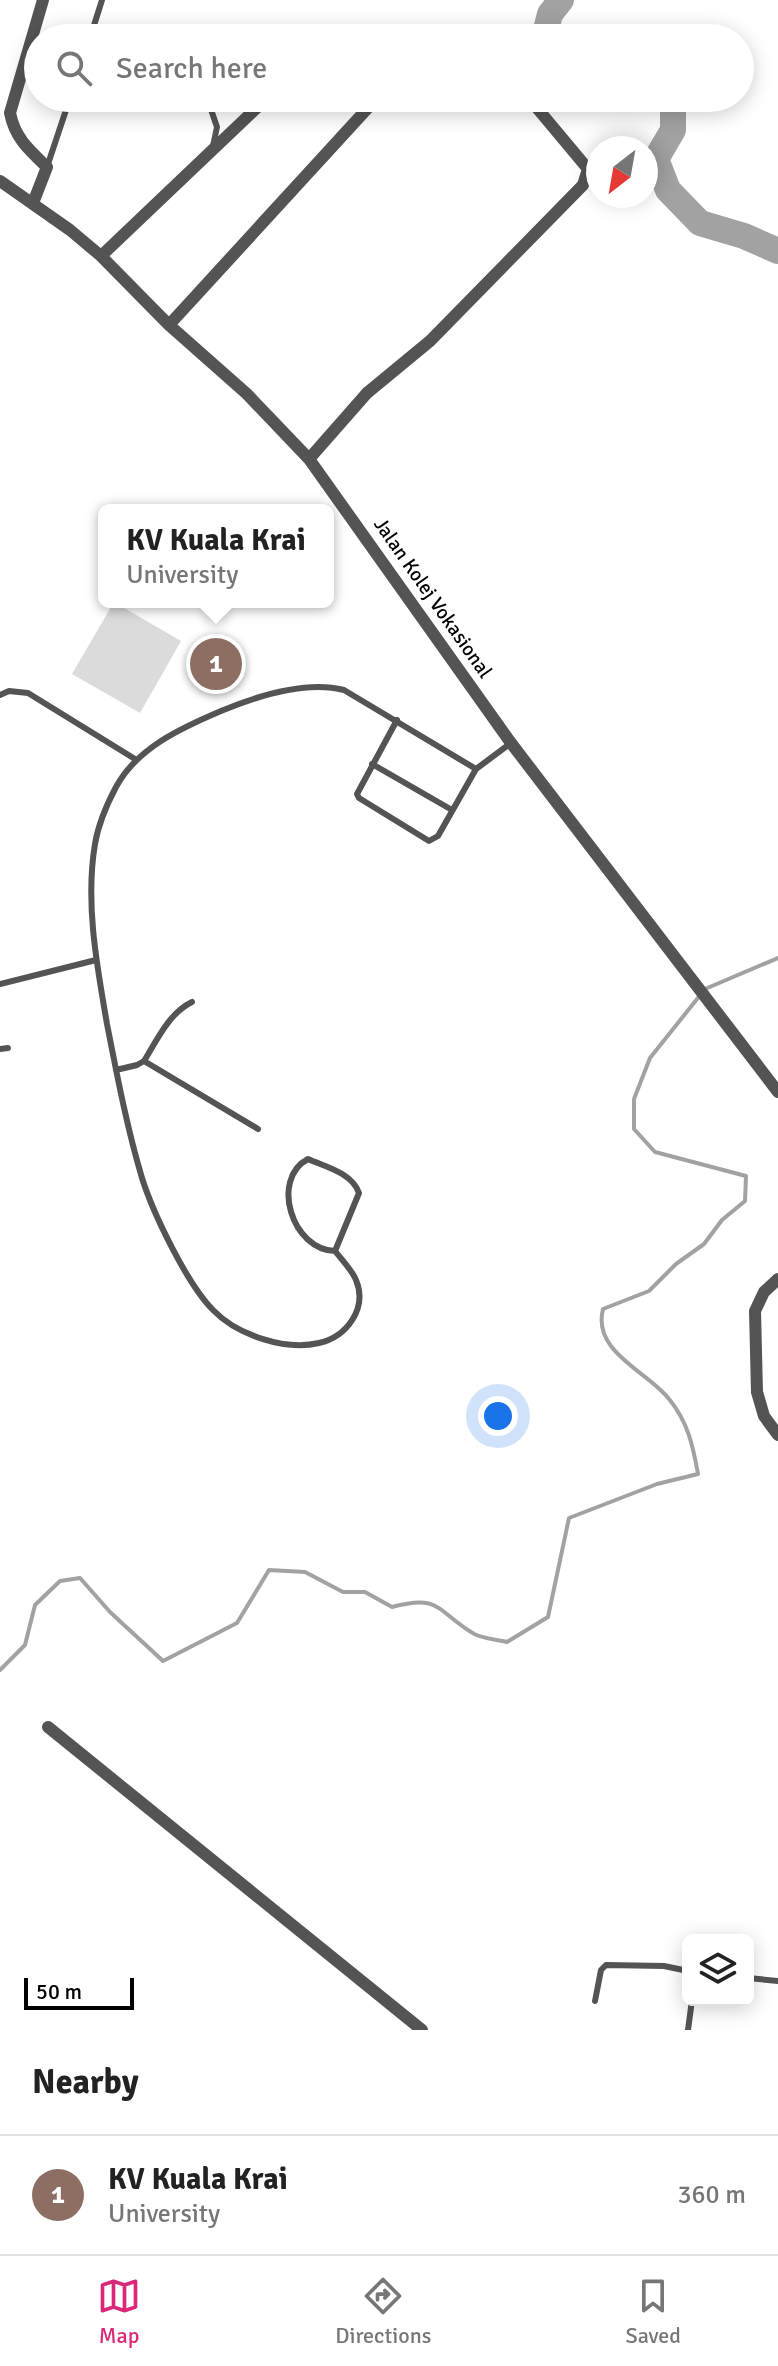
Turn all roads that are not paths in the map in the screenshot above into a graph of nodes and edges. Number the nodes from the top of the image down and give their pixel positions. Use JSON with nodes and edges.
{"nodes":[{"id":1,"x":43,"y":0,"type":"edge"},
{"id":2,"x":102,"y":0,"type":"edge"},
{"id":3,"x":36,"y":24,"type":"edge"},
{"id":4,"x":94,"y":24,"type":"edge"},
{"id":5,"x":24,"y":65,"type":"edge"},
{"id":6,"x":65,"y":112,"type":"edge"},
{"id":7,"x":212,"y":112,"type":"edge"},
{"id":8,"x":252,"y":112,"type":"edge"},
{"id":9,"x":364,"y":112,"type":"edge"},
{"id":10,"x":540,"y":112,"type":"edge"},
{"id":11,"x":213,"y":150,"type":"junction"},
{"id":12,"x":47,"y":167,"type":"junction"},
{"id":13,"x":0,"y":181,"type":"edge"},
{"id":14,"x":33,"y":203,"type":"junction"},
{"id":15,"x":101,"y":256,"type":"junction"},
{"id":16,"x":169,"y":325,"type":"junction"},
{"id":17,"x":309,"y":459,"type":"junction"},
{"id":18,"x":0,"y":695,"type":"edge"},
{"id":19,"x":397,"y":720,"type":"junction"},
{"id":20,"x":511,"y":743,"type":"junction"},
{"id":21,"x":135,"y":759,"type":"junction"},
{"id":22,"x":372,"y":764,"type":"junction"},
{"id":23,"x":476,"y":769,"type":"junction"},
{"id":24,"x":452,"y":810,"type":"junction"},
{"id":25,"x":96,"y":960,"type":"junction"},
{"id":26,"x":0,"y":984,"type":"edge"},
{"id":27,"x":192,"y":1002,"type":"dead end"},
{"id":28,"x":144,"y":1061,"type":"junction"},
{"id":29,"x":116,"y":1070,"type":"junction"},
{"id":30,"x":778,"y":1092,"type":"edge"},
{"id":31,"x":258,"y":1129,"type":"dead end"},
{"id":32,"x":335,"y":1251,"type":"junction"},
{"id":33,"x":778,"y":1279,"type":"edge"},
{"id":34,"x":778,"y":1435,"type":"edge"},
{"id":35,"x":48,"y":1727,"type":"dead end"},
{"id":36,"x":682,"y":1970,"type":"edge"},
{"id":37,"x":754,"y":1979,"type":"edge"},
{"id":38,"x":778,"y":1981,"type":"edge"},
{"id":39,"x":595,"y":2001,"type":"dead end"},
{"id":40,"x":691,"y":2006,"type":"edge"},
{"id":41,"x":422,"y":2030,"type":"edge"},
{"id":42,"x":688,"y":2030,"type":"edge"}],
"edges":[{"from":1,"to":3,"type":"street"},
{"from":2,"to":4,"type":"lane"},
{"from":5,"to":12,"type":"street"},
{"from":6,"to":12,"type":"lane"},
{"from":7,"to":11,"type":"lane"},
{"from":8,"to":11,"type":"street"},
{"from":9,"to":16,"type":"street"},
{"from":10,"to":17,"type":"street"},
{"from":11,"to":15,"type":"street"},
{"from":12,"to":14,"type":"street"},
{"from":13,"to":14,"type":"street","name":"Jalan Kolej Vokasional"},
{"from":14,"to":15,"type":"street","name":"Jalan Kolej Vokasional"},
{"from":15,"to":16,"type":"street","name":"Jalan Kolej Vokasional"},
{"from":16,"to":17,"type":"street","name":"Jalan Kolej Vokasional"},
{"from":17,"to":20,"type":"street","name":"Jalan Kolej Vokasional"},
{"from":18,"to":21,"type":"lane"},
{"from":19,"to":21,"type":"lane"},
{"from":19,"to":22,"type":"lane"},
{"from":19,"to":23,"type":"lane"},
{"from":20,"to":23,"type":"lane"},
{"from":20,"to":30,"type":"street","name":"Jalan Kolej Vokasional"},
{"from":21,"to":25,"type":"lane"},
{"from":22,"to":24,"type":"lane"},
{"from":22,"to":24,"type":"lane"},
{"from":23,"to":24,"type":"lane"},
{"from":25,"to":26,"type":"lane"},
{"from":25,"to":29,"type":"lane"},
{"from":27,"to":28,"type":"lane"},
{"from":28,"to":29,"type":"lane"},
{"from":28,"to":31,"type":"lane"},
{"from":29,"to":32,"type":"lane"},
{"from":32,"to":32,"type":"lane"},
{"from":33,"to":34,"type":"street"},
{"from":35,"to":41,"type":"street"},
{"from":36,"to":39,"type":"lane"},
{"from":37,"to":38,"type":"lane"},
{"from":40,"to":42,"type":"lane"}]}
